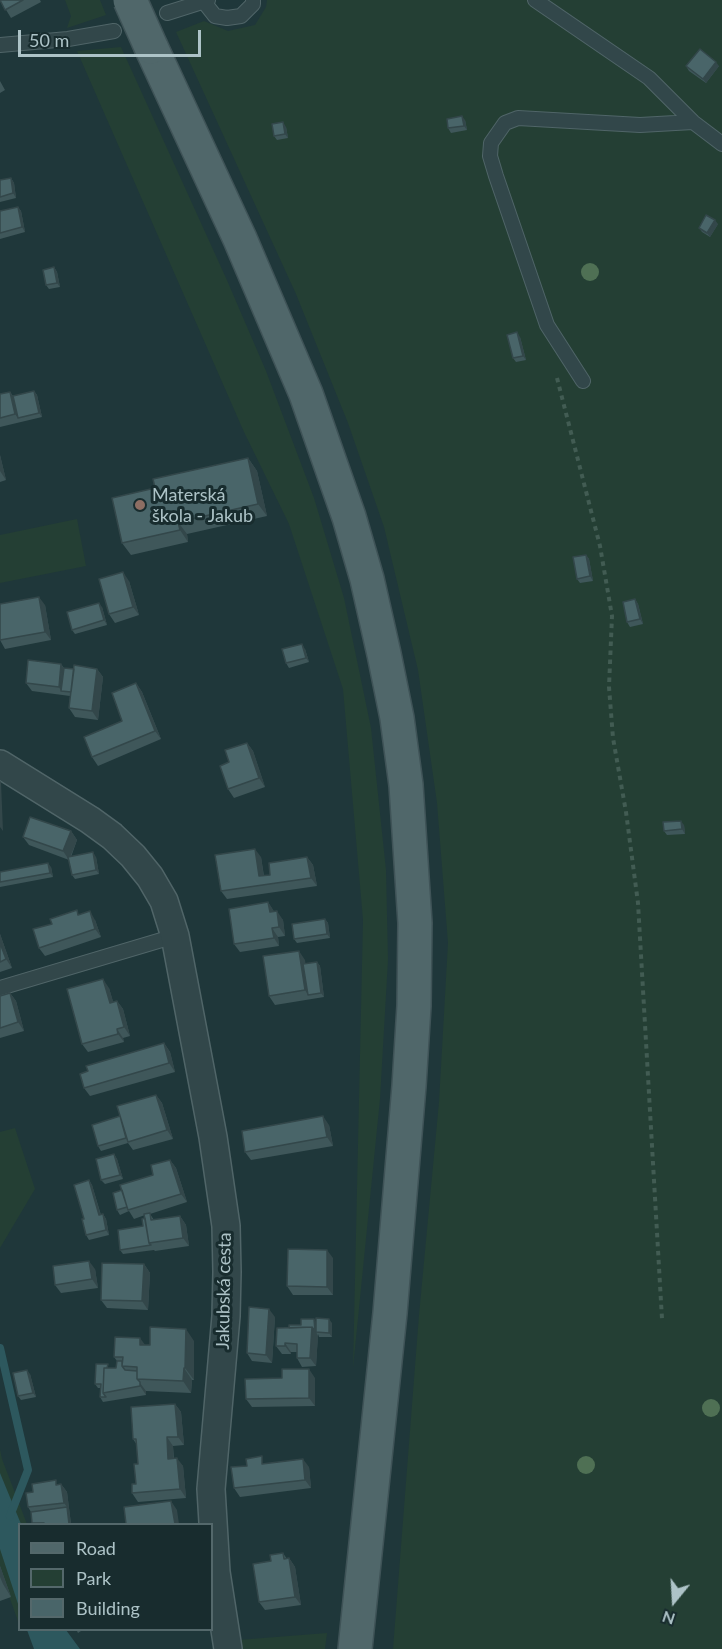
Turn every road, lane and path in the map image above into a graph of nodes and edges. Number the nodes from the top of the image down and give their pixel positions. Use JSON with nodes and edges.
{"nodes":[{"id":1,"x":130,"y":0,"type":"edge"},
{"id":2,"x":253,"y":0,"type":"edge"},
{"id":3,"x":535,"y":0,"type":"edge"},
{"id":4,"x":206,"y":1,"type":"edge"},
{"id":5,"x":167,"y":13,"type":"dead end"},
{"id":6,"x":114,"y":31,"type":"dead end"},
{"id":7,"x":0,"y":45,"type":"edge"},
{"id":8,"x":693,"y":122,"type":"junction"},
{"id":9,"x":722,"y":144,"type":"edge"},
{"id":10,"x":556,"y":375,"type":"dead end"},
{"id":11,"x":583,"y":381,"type":"dead end"},
{"id":12,"x":0,"y":764,"type":"edge"},
{"id":13,"x":175,"y":936,"type":"junction"},
{"id":14,"x":0,"y":988,"type":"edge"},
{"id":15,"x":662,"y":1319,"type":"dead end"},
{"id":16,"x":228,"y":1649,"type":"edge"},
{"id":17,"x":355,"y":1649,"type":"edge"}],
"edges":[{"from":1,"to":17,"type":"main road","bridge":true},
{"from":2,"to":4,"type":"lane"},
{"from":3,"to":8,"type":"lane"},
{"from":4,"to":5,"type":"lane"},
{"from":6,"to":7,"type":"lane"},
{"from":8,"to":9,"type":"lane"},
{"from":8,"to":11,"type":"lane"},
{"from":10,"to":15,"type":"path"},
{"from":12,"to":13,"type":"street","name":"Jakubská cesta"},
{"from":13,"to":14,"type":"lane"},
{"from":13,"to":16,"type":"street","name":"Jakubská cesta"}]}
